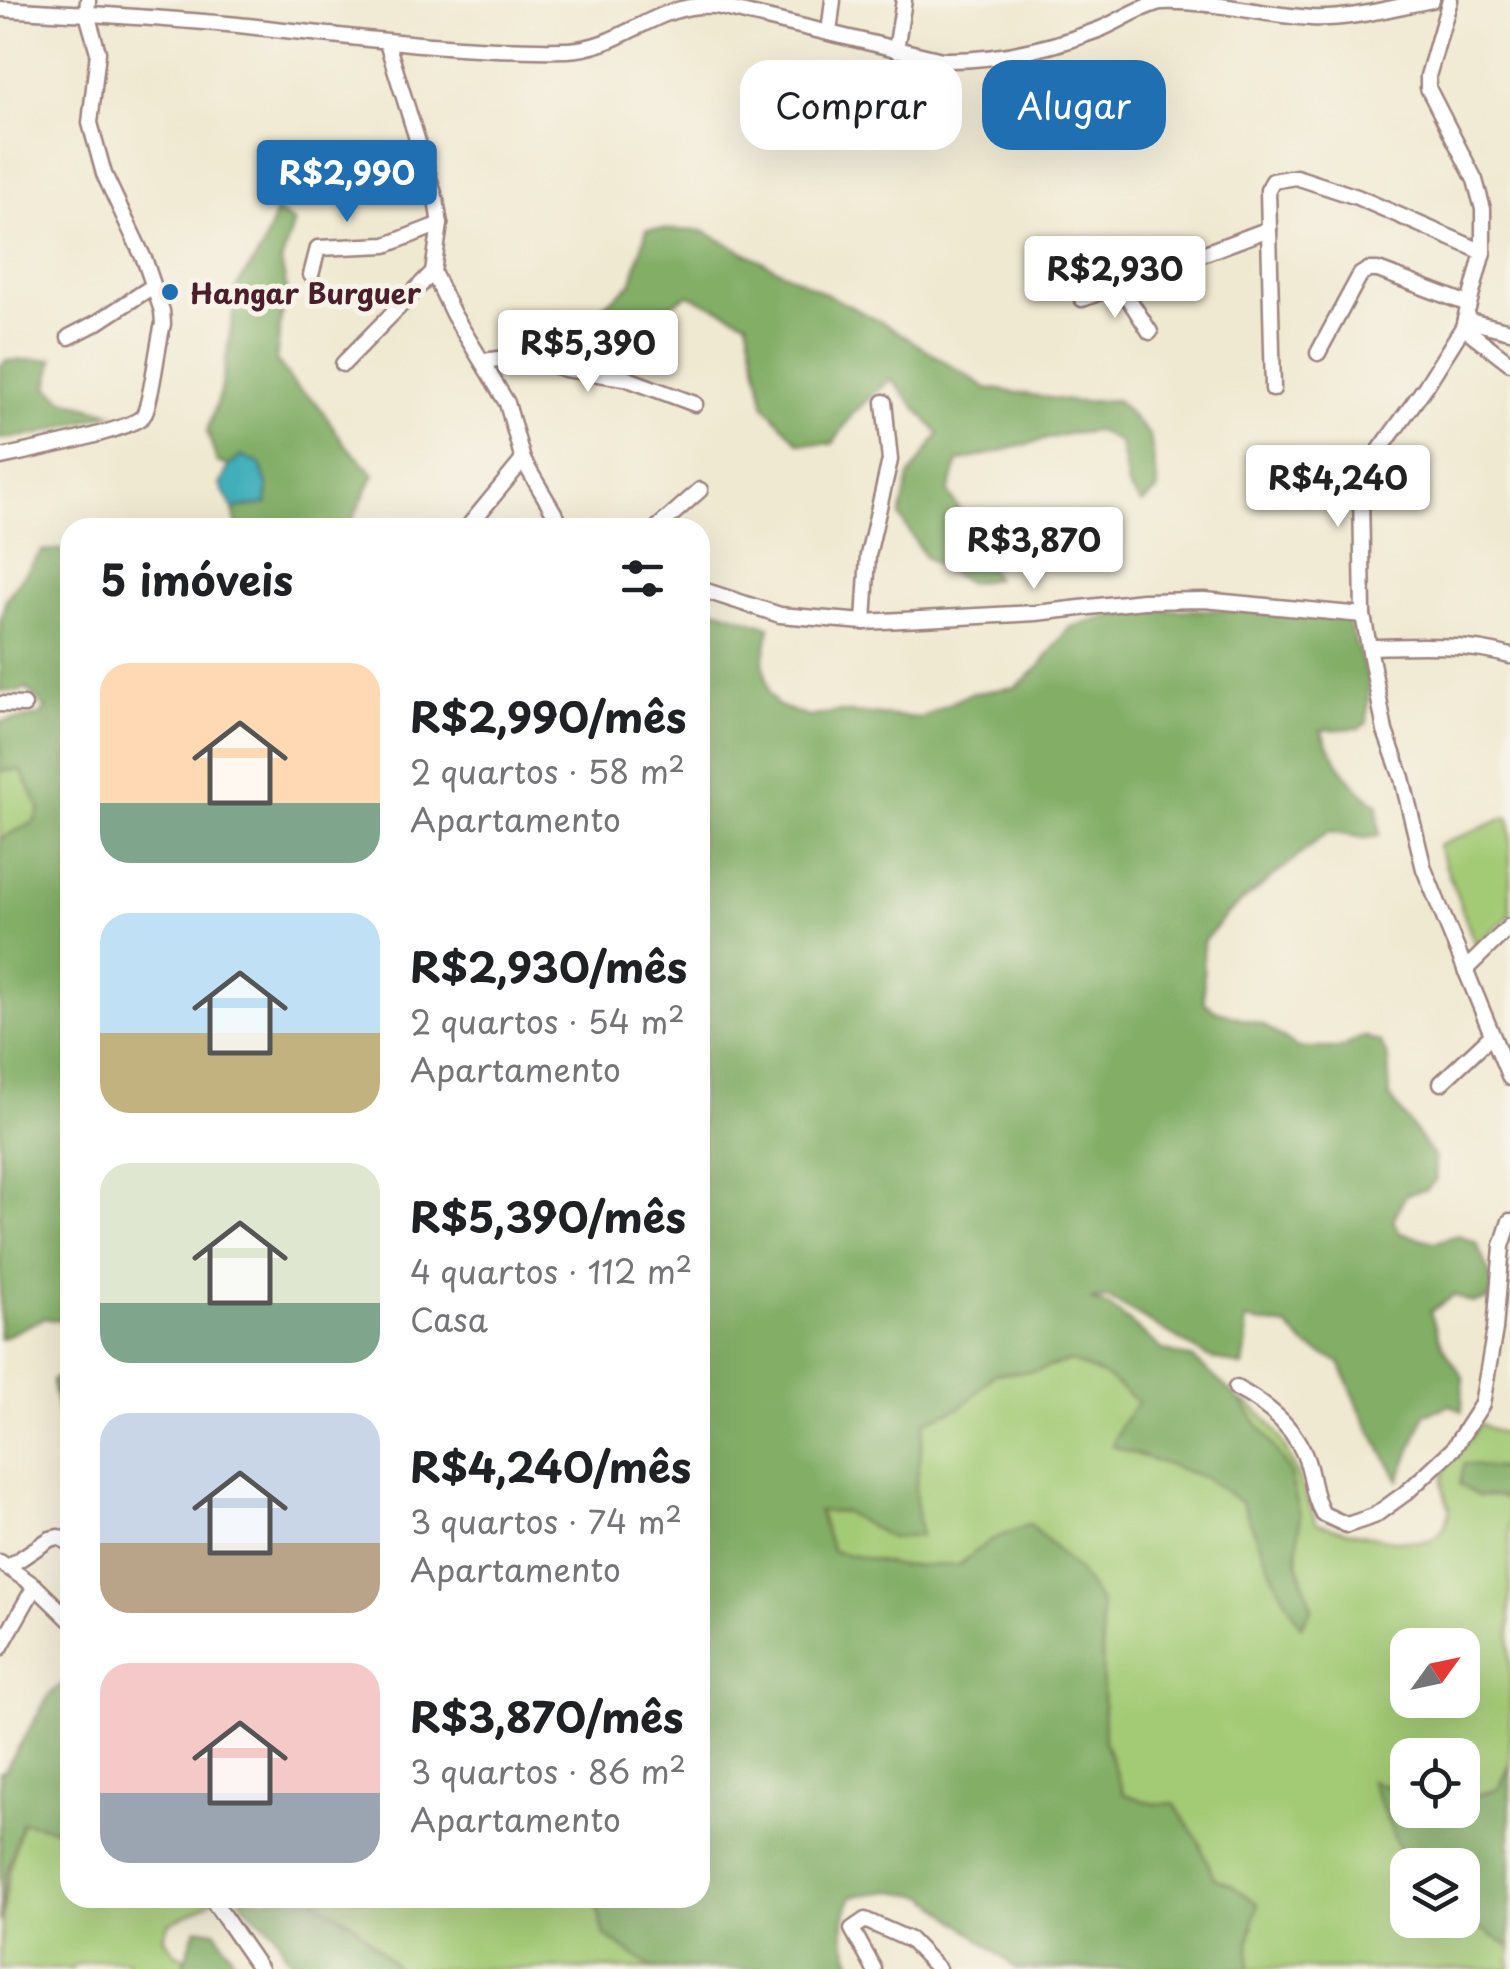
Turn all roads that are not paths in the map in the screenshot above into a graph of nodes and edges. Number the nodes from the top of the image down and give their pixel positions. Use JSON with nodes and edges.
{"nodes":[{"id":1,"x":834,"y":0,"type":"edge"},
{"id":2,"x":904,"y":0,"type":"edge"},
{"id":3,"x":1432,"y":0,"type":"edge"},
{"id":4,"x":1450,"y":0,"type":"edge"},
{"id":5,"x":1162,"y":1,"type":"edge"},
{"id":6,"x":87,"y":7,"type":"edge"},
{"id":7,"x":0,"y":9,"type":"edge"},
{"id":8,"x":828,"y":33,"type":"junction"},
{"id":9,"x":387,"y":43,"type":"junction"},
{"id":10,"x":896,"y":50,"type":"junction"},
{"id":11,"x":440,"y":224,"type":"junction"},
{"id":12,"x":1269,"y":229,"type":"junction"},
{"id":13,"x":1483,"y":252,"type":"junction"},
{"id":14,"x":433,"y":272,"type":"junction"},
{"id":15,"x":311,"y":275,"type":"dead end"},
{"id":16,"x":1118,"y":284,"type":"junction"},
{"id":17,"x":153,"y":286,"type":"junction"},
{"id":18,"x":1082,"y":300,"type":"dead end"},
{"id":19,"x":1468,"y":304,"type":"junction"},
{"id":20,"x":1464,"y":324,"type":"junction"},
{"id":21,"x":1510,"y":331,"type":"edge"},
{"id":22,"x":1150,"y":332,"type":"dead end"},
{"id":23,"x":69,"y":336,"type":"dead end"},
{"id":24,"x":1318,"y":352,"type":"dead end"},
{"id":25,"x":483,"y":362,"type":"junction"},
{"id":26,"x":1510,"y":363,"type":"edge"},
{"id":27,"x":343,"y":364,"type":"dead end"},
{"id":28,"x":1272,"y":389,"type":"dead end"},
{"id":29,"x":884,"y":402,"type":"dead end"},
{"id":30,"x":695,"y":404,"type":"dead end"},
{"id":31,"x":1,"y":457,"type":"edge"},
{"id":32,"x":523,"y":460,"type":"junction"},
{"id":33,"x":700,"y":490,"type":"dead end"},
{"id":34,"x":475,"y":518,"type":"edge"},
{"id":35,"x":557,"y":518,"type":"edge"},
{"id":36,"x":668,"y":518,"type":"edge"},
{"id":37,"x":710,"y":592,"type":"edge"},
{"id":38,"x":1363,"y":614,"type":"junction"},
{"id":39,"x":864,"y":622,"type":"junction"},
{"id":40,"x":1370,"y":647,"type":"junction"},
{"id":41,"x":1510,"y":656,"type":"edge"},
{"id":42,"x":0,"y":704,"type":"edge"},
{"id":43,"x":24,"y":706,"type":"dead end"},
{"id":44,"x":1510,"y":926,"type":"edge"},
{"id":45,"x":1466,"y":970,"type":"junction"},
{"id":46,"x":1492,"y":1036,"type":"junction"},
{"id":47,"x":1510,"y":1078,"type":"edge"},
{"id":48,"x":1440,"y":1083,"type":"dead end"},
{"id":49,"x":1510,"y":1221,"type":"edge"},
{"id":50,"x":1236,"y":1388,"type":"dead end"},
{"id":51,"x":60,"y":1538,"type":"edge"},
{"id":52,"x":4,"y":1564,"type":"edge"},
{"id":53,"x":35,"y":1586,"type":"junction"},
{"id":54,"x":60,"y":1610,"type":"edge"},
{"id":55,"x":0,"y":1648,"type":"edge"},
{"id":56,"x":219,"y":1908,"type":"edge"},
{"id":57,"x":260,"y":1969,"type":"edge"},
{"id":58,"x":874,"y":1969,"type":"edge"},
{"id":59,"x":938,"y":1969,"type":"edge"}],
"edges":[{"from":1,"to":8,"type":"street"},
{"from":2,"to":10,"type":"street"},
{"from":3,"to":5,"type":"street"},
{"from":4,"to":13,"type":"street"},
{"from":5,"to":10,"type":"street"},
{"from":6,"to":7,"type":"street"},
{"from":6,"to":9,"type":"street"},
{"from":6,"to":17,"type":"street"},
{"from":8,"to":9,"type":"street"},
{"from":8,"to":10,"type":"street"},
{"from":9,"to":11,"type":"street"},
{"from":11,"to":14,"type":"street"},
{"from":11,"to":15,"type":"street"},
{"from":12,"to":13,"type":"street"},
{"from":12,"to":16,"type":"street"},
{"from":12,"to":28,"type":"street"},
{"from":13,"to":19,"type":"street"},
{"from":14,"to":25,"type":"street"},
{"from":14,"to":27,"type":"street"},
{"from":16,"to":18,"type":"street"},
{"from":16,"to":22,"type":"street"},
{"from":17,"to":23,"type":"street"},
{"from":17,"to":31,"type":"street"},
{"from":19,"to":20,"type":"street"},
{"from":19,"to":24,"type":"street"},
{"from":20,"to":21,"type":"street"},
{"from":20,"to":26,"type":"street"},
{"from":20,"to":38,"type":"street"},
{"from":25,"to":30,"type":"street"},
{"from":25,"to":32,"type":"street"},
{"from":29,"to":39,"type":"street"},
{"from":32,"to":34,"type":"street"},
{"from":32,"to":35,"type":"street"},
{"from":33,"to":36,"type":"street"},
{"from":37,"to":39,"type":"street"},
{"from":38,"to":39,"type":"street"},
{"from":38,"to":40,"type":"street"},
{"from":40,"to":41,"type":"street"},
{"from":40,"to":45,"type":"street"},
{"from":42,"to":43,"type":"street"},
{"from":44,"to":45,"type":"street"},
{"from":45,"to":46,"type":"street"},
{"from":46,"to":47,"type":"street"},
{"from":46,"to":48,"type":"street"},
{"from":49,"to":50,"type":"street"},
{"from":51,"to":52,"type":"street"},
{"from":52,"to":53,"type":"street"},
{"from":53,"to":54,"type":"street"},
{"from":53,"to":55,"type":"street"},
{"from":56,"to":57,"type":"street"},
{"from":58,"to":59,"type":"street"}]}
